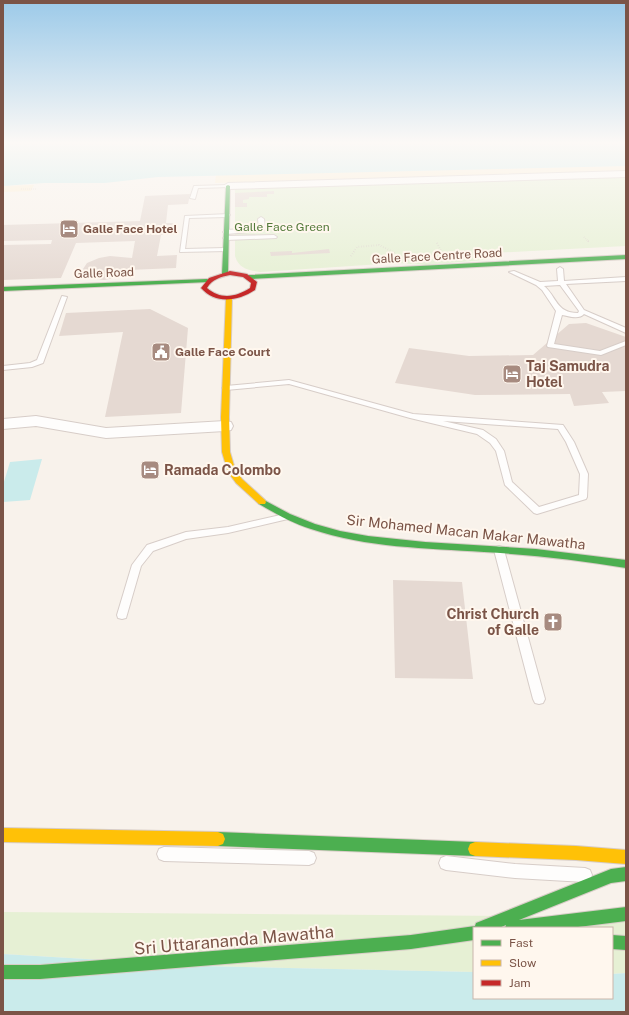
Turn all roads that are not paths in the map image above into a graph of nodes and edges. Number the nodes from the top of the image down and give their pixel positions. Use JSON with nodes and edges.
{"nodes":[{"id":1,"x":195,"y":190,"type":"edge"},
{"id":2,"x":228,"y":190,"type":"edge"},
{"id":3,"x":193,"y":198,"type":"dead end"},
{"id":4,"x":227,"y":215,"type":"junction"},
{"id":5,"x":261,"y":219,"type":"dead end"},
{"id":6,"x":226,"y":235,"type":"junction"},
{"id":7,"x":274,"y":236,"type":"dead end"},
{"id":8,"x":225,"y":250,"type":"junction"},
{"id":9,"x":626,"y":257,"type":"edge"},
{"id":10,"x":626,"y":266,"type":"edge"},
{"id":11,"x":560,"y":269,"type":"junction"},
{"id":12,"x":512,"y":272,"type":"junction"},
{"id":13,"x":224,"y":274,"type":"junction"},
{"id":14,"x":249,"y":277,"type":"junction"},
{"id":15,"x":395,"y":279,"type":"dead end"},
{"id":16,"x":626,"y":279,"type":"edge"},
{"id":17,"x":207,"y":281,"type":"junction"},
{"id":18,"x":562,"y":283,"type":"junction"},
{"id":19,"x":540,"y":284,"type":"junction"},
{"id":20,"x":3,"y":289,"type":"edge"},
{"id":21,"x":63,"y":297,"type":"dead end"},
{"id":22,"x":228,"y":298,"type":"junction"},
{"id":23,"x":582,"y":311,"type":"junction"},
{"id":24,"x":560,"y":312,"type":"junction"},
{"id":25,"x":626,"y":331,"type":"edge"},
{"id":26,"x":626,"y":343,"type":"edge"},
{"id":27,"x":3,"y":368,"type":"edge"},
{"id":28,"x":226,"y":388,"type":"junction"},
{"id":29,"x":413,"y":416,"type":"junction"},
{"id":30,"x":3,"y":424,"type":"edge"},
{"id":31,"x":225,"y":426,"type":"junction"},
{"id":32,"x":286,"y":517,"type":"junction"},
{"id":33,"x":499,"y":550,"type":"junction"},
{"id":34,"x":626,"y":564,"type":"edge"},
{"id":35,"x":122,"y":616,"type":"dead end"},
{"id":36,"x":538,"y":699,"type":"dead end"},
{"id":37,"x":3,"y":835,"type":"edge"},
{"id":38,"x":153,"y":853,"type":"dead end"},
{"id":39,"x":626,"y":857,"type":"edge"},
{"id":40,"x":319,"y":858,"type":"dead end"},
{"id":41,"x":430,"y":862,"type":"dead end"},
{"id":42,"x":626,"y":874,"type":"edge"},
{"id":43,"x":611,"y":876,"type":"junction"},
{"id":44,"x":626,"y":914,"type":"edge"},
{"id":45,"x":484,"y":927,"type":"edge"},
{"id":46,"x":520,"y":927,"type":"edge"},
{"id":47,"x":472,"y":933,"type":"edge"},
{"id":48,"x":613,"y":942,"type":"edge"},
{"id":49,"x":626,"y":943,"type":"edge"},
{"id":50,"x":3,"y":972,"type":"edge"}],
"edges":[{"from":1,"to":3,"type":"lane"},
{"from":2,"to":4,"type":"main road"},
{"from":4,"to":6,"type":"main road"},
{"from":4,"to":8,"type":"lane"},
{"from":5,"to":6,"type":"lane"},
{"from":6,"to":7,"type":"lane"},
{"from":6,"to":8,"type":"main road"},
{"from":8,"to":13,"type":"main road"},
{"from":9,"to":14,"type":"main road","name":"Galle Face Centre Road"},
{"from":10,"to":11,"type":"main road","name":"Galle Face Centre Road"},
{"from":11,"to":12,"type":"main road","name":"Galle Face Centre Road"},
{"from":11,"to":18,"type":"lane"},
{"from":12,"to":15,"type":"main road","name":"Galle Face Centre Road"},
{"from":12,"to":19,"type":"lane"},
{"from":13,"to":14,"type":"main road","name":"Galle Face Centre Road"},
{"from":13,"to":17,"type":"main road"},
{"from":14,"to":22,"type":"main road"},
{"from":16,"to":18,"type":"lane"},
{"from":17,"to":20,"type":"main road","name":"Galle Road"},
{"from":17,"to":22,"type":"main road"},
{"from":18,"to":19,"type":"lane"},
{"from":18,"to":23,"type":"lane"},
{"from":19,"to":24,"type":"lane"},
{"from":21,"to":27,"type":"lane"},
{"from":22,"to":28,"type":"main road","name":"Sir Mohamed Macan Makar Mawatha"},
{"from":23,"to":24,"type":"lane"},
{"from":23,"to":25,"type":"lane"},
{"from":24,"to":26,"type":"lane"},
{"from":28,"to":29,"type":"lane"},
{"from":28,"to":31,"type":"main road","name":"Sir Mohamed Macan Makar Mawatha"},
{"from":29,"to":29,"type":"lane"},
{"from":30,"to":31,"type":"street"},
{"from":31,"to":32,"type":"main road","name":"Sir Mohamed Macan Makar Mawatha"},
{"from":32,"to":33,"type":"main road","name":"Sir Mohamed Macan Makar Mawatha"},
{"from":32,"to":35,"type":"lane"},
{"from":33,"to":34,"type":"main road","name":"Sir Mohamed Macan Makar Mawatha"},
{"from":33,"to":36,"type":"lane"},
{"from":37,"to":39,"type":"main road"},
{"from":38,"to":40,"type":"lane"},
{"from":41,"to":43,"type":"lane"},
{"from":42,"to":43,"type":"main road"},
{"from":43,"to":45,"type":"main road"},
{"from":44,"to":46,"type":"main road"},
{"from":47,"to":50,"type":"main road","name":"Sri Uttarananda Mawatha"},
{"from":48,"to":49,"type":"main road"}]}
